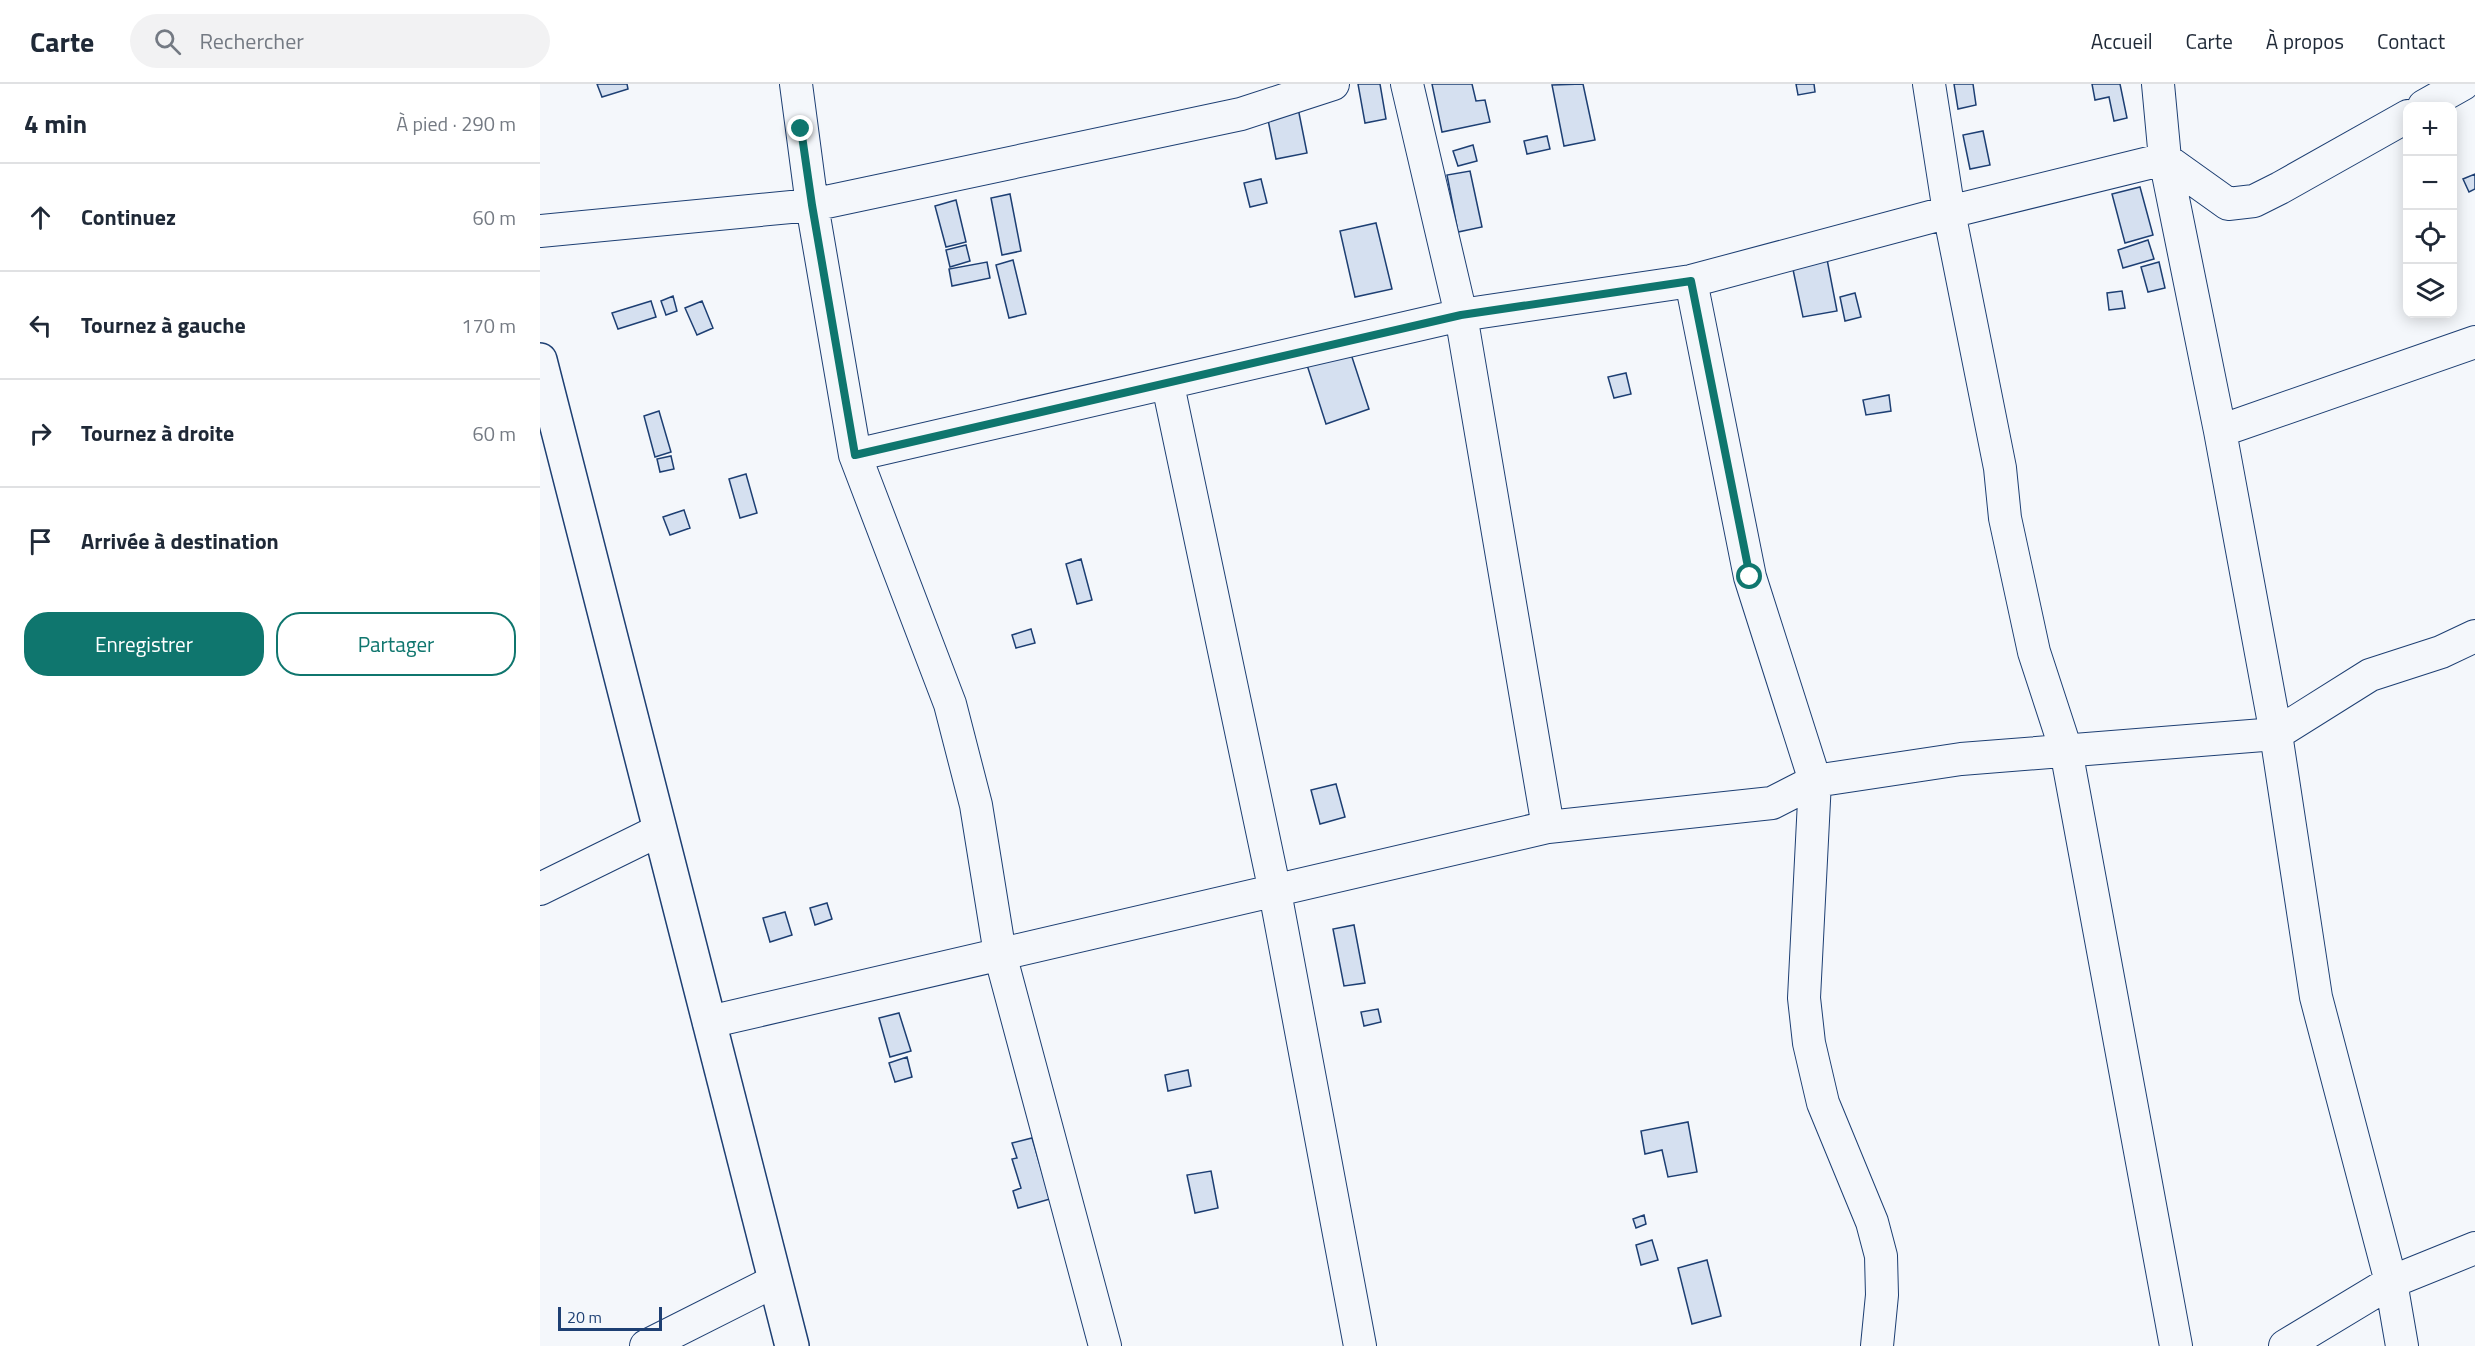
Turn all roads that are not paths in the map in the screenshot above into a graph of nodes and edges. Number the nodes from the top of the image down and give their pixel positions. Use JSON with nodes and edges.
{"nodes":[{"id":1,"x":796,"y":84,"type":"edge"},
{"id":2,"x":1333,"y":84,"type":"edge"},
{"id":3,"x":1407,"y":84,"type":"edge"},
{"id":4,"x":1929,"y":84,"type":"edge"},
{"id":5,"x":2158,"y":84,"type":"edge"},
{"id":6,"x":2463,"y":84,"type":"edge"},
{"id":7,"x":2431,"y":102,"type":"edge"},
{"id":8,"x":2403,"y":119,"type":"edge"},
{"id":9,"x":2165,"y":159,"type":"junction"},
{"id":10,"x":812,"y":205,"type":"junction"},
{"id":11,"x":1949,"y":212,"type":"junction"},
{"id":12,"x":540,"y":231,"type":"edge"},
{"id":13,"x":1691,"y":281,"type":"junction"},
{"id":14,"x":1461,"y":315,"type":"junction"},
{"id":15,"x":2475,"y":342,"type":"edge"},
{"id":16,"x":540,"y":360,"type":"edge"},
{"id":17,"x":1168,"y":385,"type":"junction"},
{"id":18,"x":2220,"y":431,"type":"junction"},
{"id":19,"x":855,"y":455,"type":"junction"},
{"id":20,"x":2475,"y":636,"type":"edge"},
{"id":21,"x":2276,"y":734,"type":"junction"},
{"id":22,"x":2066,"y":750,"type":"junction"},
{"id":23,"x":1815,"y":781,"type":"junction"},
{"id":24,"x":1548,"y":827,"type":"junction"},
{"id":25,"x":660,"y":830,"type":"junction"},
{"id":26,"x":540,"y":889,"type":"edge"},
{"id":27,"x":1275,"y":892,"type":"junction"},
{"id":28,"x":1000,"y":954,"type":"junction"},
{"id":29,"x":709,"y":1022,"type":"junction"},
{"id":30,"x":2475,"y":1248,"type":"edge"},
{"id":31,"x":775,"y":1281,"type":"junction"},
{"id":32,"x":2391,"y":1282,"type":"junction"},
{"id":33,"x":646,"y":1346,"type":"edge"},
{"id":34,"x":792,"y":1346,"type":"edge"},
{"id":35,"x":1105,"y":1346,"type":"edge"},
{"id":36,"x":1360,"y":1346,"type":"edge"},
{"id":37,"x":1877,"y":1346,"type":"edge"},
{"id":38,"x":2176,"y":1346,"type":"edge"},
{"id":39,"x":2285,"y":1346,"type":"edge"},
{"id":40,"x":2402,"y":1346,"type":"edge"}],
"edges":[{"from":1,"to":10,"type":"street"},
{"from":2,"to":10,"type":"street"},
{"from":3,"to":14,"type":"street"},
{"from":4,"to":11,"type":"street"},
{"from":5,"to":9,"type":"street"},
{"from":6,"to":7,"type":"street"},
{"from":8,"to":9,"type":"street"},
{"from":9,"to":11,"type":"street"},
{"from":9,"to":18,"type":"street"},
{"from":10,"to":12,"type":"street"},
{"from":10,"to":19,"type":"street"},
{"from":11,"to":13,"type":"street"},
{"from":11,"to":22,"type":"street"},
{"from":13,"to":14,"type":"street"},
{"from":13,"to":23,"type":"street"},
{"from":14,"to":17,"type":"street"},
{"from":14,"to":24,"type":"street"},
{"from":15,"to":18,"type":"street"},
{"from":16,"to":25,"type":"street"},
{"from":17,"to":19,"type":"street"},
{"from":17,"to":27,"type":"street"},
{"from":18,"to":21,"type":"street"},
{"from":19,"to":28,"type":"street"},
{"from":20,"to":21,"type":"street"},
{"from":21,"to":22,"type":"street"},
{"from":21,"to":32,"type":"street"},
{"from":22,"to":23,"type":"street"},
{"from":22,"to":38,"type":"street"},
{"from":23,"to":24,"type":"street"},
{"from":23,"to":37,"type":"street"},
{"from":24,"to":27,"type":"street"},
{"from":25,"to":26,"type":"street"},
{"from":25,"to":29,"type":"street"},
{"from":27,"to":28,"type":"street"},
{"from":27,"to":36,"type":"street"},
{"from":28,"to":29,"type":"street"},
{"from":28,"to":35,"type":"street"},
{"from":29,"to":31,"type":"street"},
{"from":30,"to":32,"type":"street"},
{"from":31,"to":33,"type":"street"},
{"from":31,"to":34,"type":"street"},
{"from":32,"to":39,"type":"street"},
{"from":32,"to":40,"type":"street"}]}
